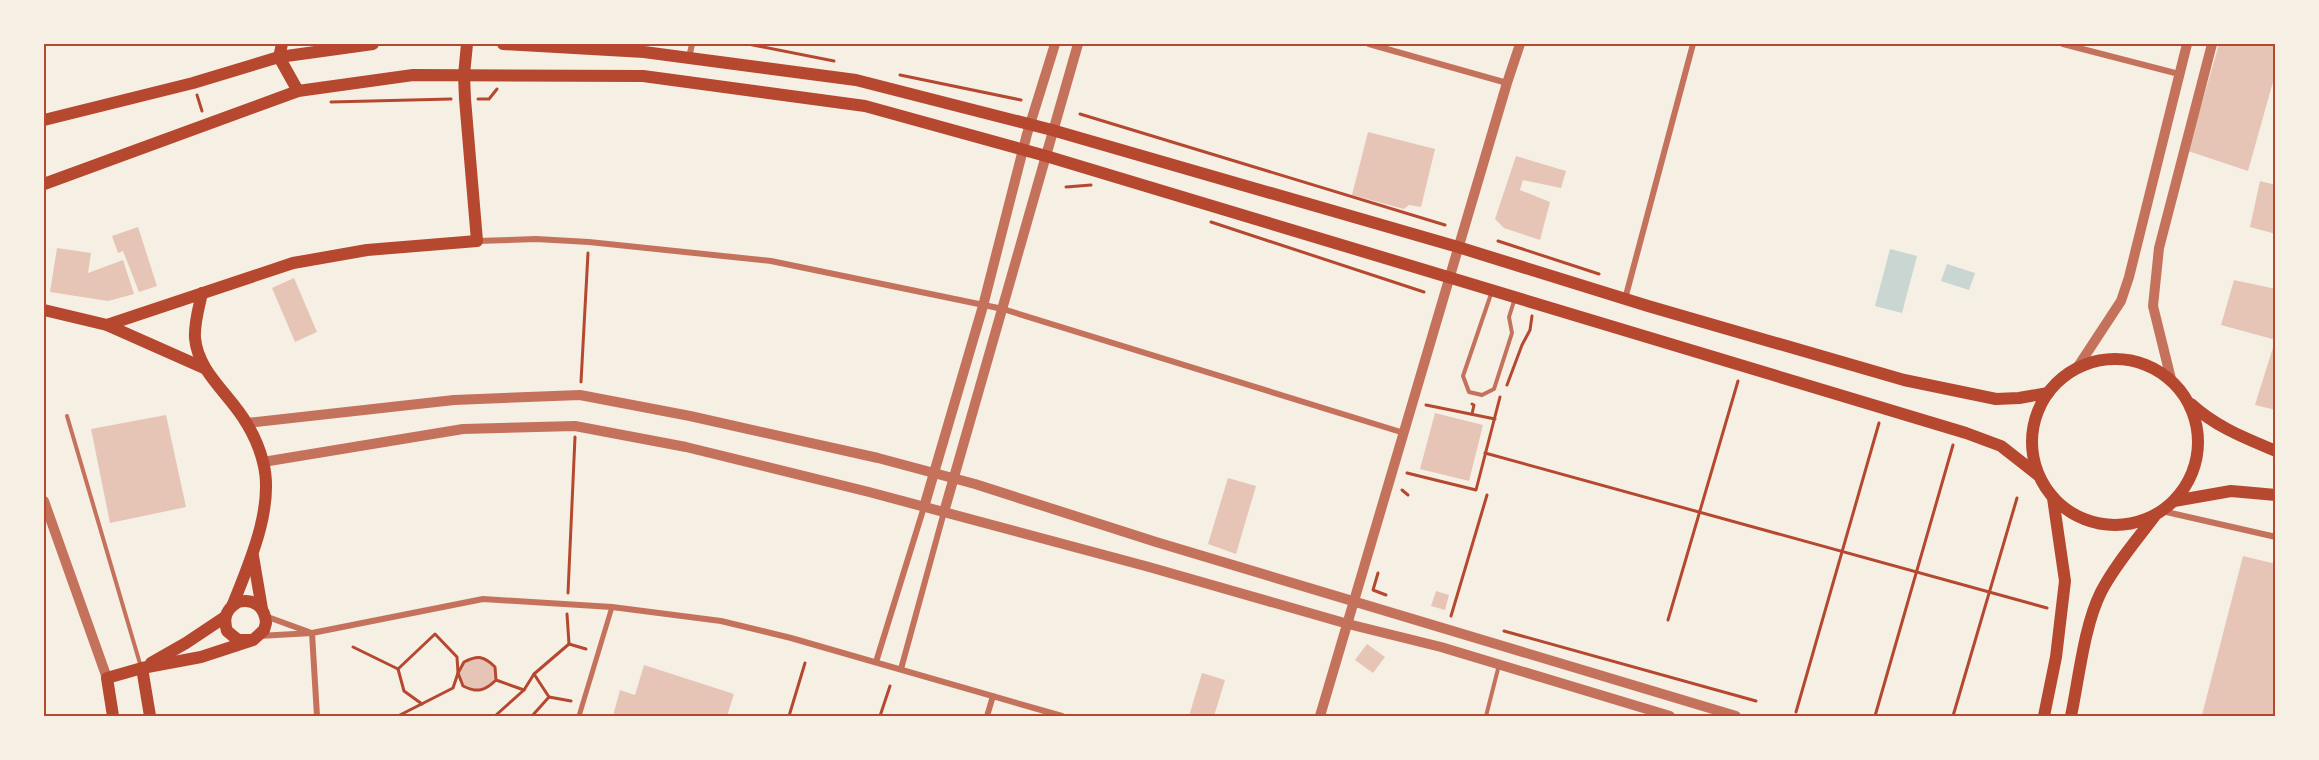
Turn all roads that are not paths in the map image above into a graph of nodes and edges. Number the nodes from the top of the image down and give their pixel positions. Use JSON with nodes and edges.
{"nodes":[{"id":1,"x":282,"y":44,"type":"edge"},
{"id":2,"x":373,"y":44,"type":"edge"},
{"id":3,"x":467,"y":44,"type":"edge"},
{"id":4,"x":503,"y":44,"type":"edge"},
{"id":5,"x":692,"y":44,"type":"edge"},
{"id":6,"x":1055,"y":44,"type":"edge"},
{"id":7,"x":1078,"y":44,"type":"edge"},
{"id":8,"x":1369,"y":44,"type":"edge"},
{"id":9,"x":1520,"y":44,"type":"edge"},
{"id":10,"x":1693,"y":44,"type":"edge"},
{"id":11,"x":2063,"y":44,"type":"edge"},
{"id":12,"x":2187,"y":44,"type":"edge"},
{"id":13,"x":2212,"y":44,"type":"edge"},
{"id":14,"x":279,"y":57,"type":"junction"},
{"id":15,"x":689,"y":58,"type":"junction"},
{"id":16,"x":2179,"y":74,"type":"junction"},
{"id":17,"x":464,"y":75,"type":"junction"},
{"id":18,"x":1507,"y":83,"type":"junction"},
{"id":19,"x":298,"y":91,"type":"junction"},
{"id":20,"x":44,"y":120,"type":"edge"},
{"id":21,"x":1030,"y":124,"type":"junction"},
{"id":22,"x":1052,"y":130,"type":"junction"},
{"id":23,"x":1023,"y":150,"type":"junction"},
{"id":24,"x":1046,"y":156,"type":"junction"},
{"id":25,"x":44,"y":184,"type":"edge"},
{"id":26,"x":1007,"y":212,"type":"junction"},
{"id":27,"x":1028,"y":218,"type":"junction"},
{"id":28,"x":477,"y":241,"type":"junction"},
{"id":29,"x":1458,"y":246,"type":"junction"},
{"id":30,"x":1450,"y":277,"type":"junction"},
{"id":31,"x":1492,"y":290,"type":"junction"},
{"id":32,"x":202,"y":292,"type":"junction"},
{"id":33,"x":1515,"y":297,"type":"junction"},
{"id":34,"x":1625,"y":299,"type":"junction"},
{"id":35,"x":983,"y":306,"type":"junction"},
{"id":36,"x":1003,"y":309,"type":"junction"},
{"id":37,"x":44,"y":310,"type":"edge"},
{"id":38,"x":107,"y":325,"type":"junction"},
{"id":39,"x":204,"y":368,"type":"junction"},
{"id":40,"x":2077,"y":368,"type":"junction"},
{"id":41,"x":2171,"y":379,"type":"junction"},
{"id":42,"x":2048,"y":393,"type":"junction"},
{"id":43,"x":2188,"y":401,"type":"junction"},
{"id":44,"x":67,"y":416,"type":"dead end"},
{"id":45,"x":247,"y":423,"type":"junction"},
{"id":46,"x":1404,"y":433,"type":"junction"},
{"id":47,"x":2276,"y":451,"type":"edge"},
{"id":48,"x":263,"y":462,"type":"junction"},
{"id":49,"x":933,"y":473,"type":"junction"},
{"id":50,"x":2038,"y":475,"type":"junction"},
{"id":51,"x":953,"y":478,"type":"junction"},
{"id":52,"x":2276,"y":495,"type":"edge"},
{"id":53,"x":2053,"y":498,"type":"junction"},
{"id":54,"x":44,"y":501,"type":"edge"},
{"id":55,"x":2174,"y":501,"type":"junction"},
{"id":56,"x":924,"y":507,"type":"junction"},
{"id":57,"x":944,"y":512,"type":"junction"},
{"id":58,"x":2159,"y":513,"type":"junction"},
{"id":59,"x":2276,"y":537,"type":"edge"},
{"id":60,"x":253,"y":555,"type":"junction"},
{"id":61,"x":1354,"y":601,"type":"junction"},
{"id":62,"x":233,"y":604,"type":"junction"},
{"id":63,"x":612,"y":607,"type":"junction"},
{"id":64,"x":264,"y":612,"type":"junction"},
{"id":65,"x":225,"y":617,"type":"junction"},
{"id":66,"x":1348,"y":624,"type":"junction"},
{"id":67,"x":312,"y":633,"type":"junction"},
{"id":68,"x":256,"y":638,"type":"junction"},
{"id":69,"x":876,"y":662,"type":"junction"},
{"id":70,"x":1499,"y":665,"type":"junction"},
{"id":71,"x":142,"y":668,"type":"junction"},
{"id":72,"x":901,"y":669,"type":"junction"},
{"id":73,"x":107,"y":678,"type":"junction"},
{"id":74,"x":993,"y":696,"type":"junction"},
{"id":75,"x":113,"y":717,"type":"edge"},
{"id":76,"x":150,"y":717,"type":"edge"},
{"id":77,"x":317,"y":717,"type":"edge"},
{"id":78,"x":579,"y":717,"type":"edge"},
{"id":79,"x":987,"y":717,"type":"edge"},
{"id":80,"x":1062,"y":717,"type":"edge"},
{"id":81,"x":1320,"y":717,"type":"edge"},
{"id":82,"x":1486,"y":717,"type":"edge"},
{"id":83,"x":1670,"y":717,"type":"edge"},
{"id":84,"x":1736,"y":717,"type":"edge"},
{"id":85,"x":2044,"y":717,"type":"edge"},
{"id":86,"x":2071,"y":717,"type":"edge"}],
"edges":[{"from":1,"to":14,"type":"main road"},
{"from":2,"to":14,"type":"main road"},
{"from":3,"to":17,"type":"main road"},
{"from":4,"to":15,"type":"main road"},
{"from":5,"to":15,"type":"street"},
{"from":6,"to":21,"type":"street"},
{"from":7,"to":22,"type":"street"},
{"from":8,"to":18,"type":"street"},
{"from":9,"to":18,"type":"street"},
{"from":10,"to":34,"type":"street"},
{"from":11,"to":16,"type":"street"},
{"from":12,"to":16,"type":"street"},
{"from":13,"to":41,"type":"street"},
{"from":14,"to":19,"type":"main road"},
{"from":14,"to":20,"type":"main road"},
{"from":15,"to":21,"type":"main road"},
{"from":16,"to":40,"type":"street"},
{"from":17,"to":19,"type":"main road"},
{"from":17,"to":23,"type":"main road"},
{"from":17,"to":28,"type":"main road"},
{"from":18,"to":29,"type":"street"},
{"from":19,"to":25,"type":"main road"},
{"from":21,"to":22,"type":"main road"},
{"from":21,"to":23,"type":"street"},
{"from":22,"to":24,"type":"street"},
{"from":22,"to":29,"type":"main road"},
{"from":23,"to":24,"type":"main road"},
{"from":23,"to":26,"type":"street"},
{"from":24,"to":27,"type":"street"},
{"from":24,"to":30,"type":"main road"},
{"from":26,"to":27,"type":"street"},
{"from":26,"to":35,"type":"street"},
{"from":27,"to":36,"type":"street"},
{"from":28,"to":32,"type":"main road"},
{"from":28,"to":35,"type":"street"},
{"from":29,"to":30,"type":"street"},
{"from":29,"to":34,"type":"main road"},
{"from":30,"to":31,"type":"main road"},
{"from":30,"to":46,"type":"street"},
{"from":31,"to":33,"type":"main road"},
{"from":31,"to":33,"type":"lane"},
{"from":32,"to":38,"type":"main road"},
{"from":32,"to":39,"type":"main road"},
{"from":33,"to":50,"type":"main road"},
{"from":34,"to":42,"type":"main road"},
{"from":35,"to":36,"type":"street"},
{"from":35,"to":49,"type":"street"},
{"from":36,"to":46,"type":"street"},
{"from":36,"to":51,"type":"street"},
{"from":37,"to":38,"type":"main road"},
{"from":38,"to":39,"type":"main road"},
{"from":39,"to":45,"type":"main road"},
{"from":40,"to":41,"type":"main road"},
{"from":40,"to":42,"type":"main road"},
{"from":41,"to":43,"type":"main road"},
{"from":42,"to":50,"type":"main road"},
{"from":43,"to":47,"type":"main road"},
{"from":43,"to":55,"type":"main road"},
{"from":44,"to":71,"type":"lane"},
{"from":45,"to":48,"type":"main road"},
{"from":45,"to":49,"type":"street"},
{"from":46,"to":61,"type":"street"},
{"from":48,"to":56,"type":"street"},
{"from":48,"to":60,"type":"main road"},
{"from":49,"to":51,"type":"street"},
{"from":49,"to":56,"type":"street"},
{"from":50,"to":53,"type":"main road"},
{"from":51,"to":57,"type":"street"},
{"from":51,"to":61,"type":"street"},
{"from":52,"to":55,"type":"main road"},
{"from":53,"to":58,"type":"main road"},
{"from":53,"to":85,"type":"main road"},
{"from":54,"to":73,"type":"street"},
{"from":55,"to":58,"type":"main road"},
{"from":56,"to":57,"type":"street"},
{"from":56,"to":69,"type":"street"},
{"from":57,"to":66,"type":"street"},
{"from":57,"to":72,"type":"street"},
{"from":58,"to":59,"type":"street"},
{"from":58,"to":86,"type":"main road"},
{"from":60,"to":62,"type":"main road"},
{"from":60,"to":64,"type":"main road"},
{"from":61,"to":66,"type":"street"},
{"from":61,"to":84,"type":"street"},
{"from":62,"to":64,"type":"main road"},
{"from":62,"to":65,"type":"main road"},
{"from":63,"to":67,"type":"street"},
{"from":63,"to":69,"type":"street"},
{"from":63,"to":78,"type":"street"},
{"from":64,"to":67,"type":"street"},
{"from":64,"to":68,"type":"main road"},
{"from":65,"to":68,"type":"main road"},
{"from":65,"to":71,"type":"main road"},
{"from":66,"to":70,"type":"street"},
{"from":66,"to":81,"type":"street"},
{"from":67,"to":68,"type":"street"},
{"from":67,"to":77,"type":"street"},
{"from":68,"to":71,"type":"main road"},
{"from":69,"to":72,"type":"street"},
{"from":70,"to":82,"type":"lane"},
{"from":70,"to":83,"type":"street"},
{"from":71,"to":73,"type":"main road"},
{"from":71,"to":76,"type":"main road"},
{"from":72,"to":74,"type":"street"},
{"from":73,"to":75,"type":"main road"},
{"from":74,"to":79,"type":"street"},
{"from":74,"to":80,"type":"street"}]}
